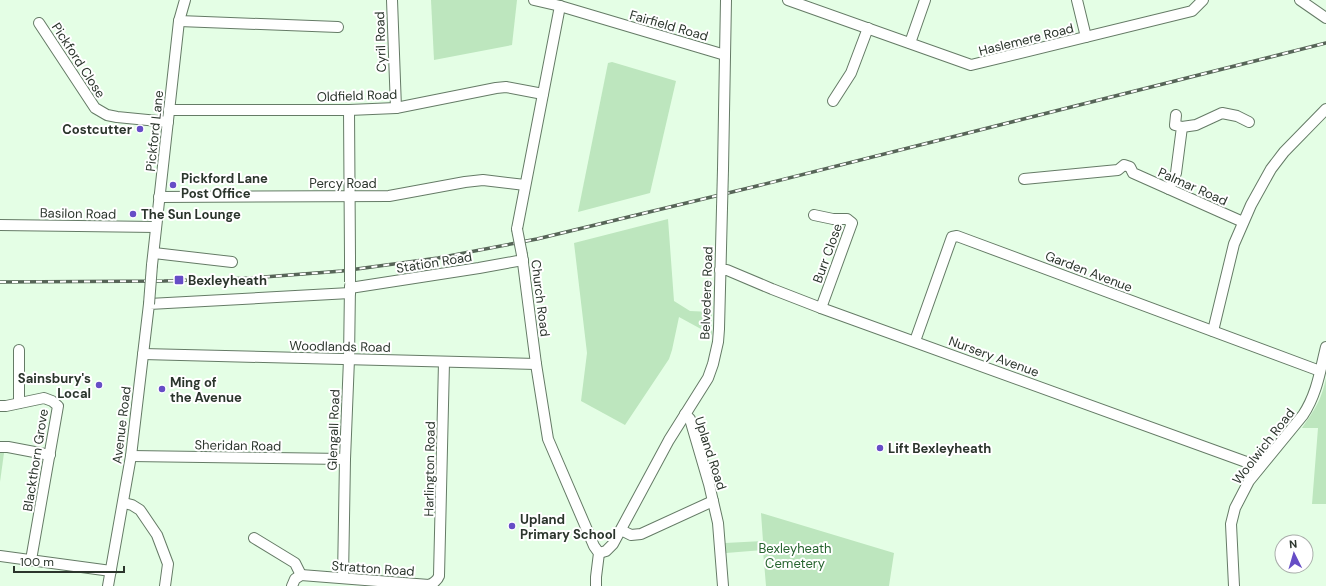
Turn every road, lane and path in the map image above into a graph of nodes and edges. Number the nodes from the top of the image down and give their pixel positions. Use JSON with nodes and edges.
{"nodes":[{"id":1,"x":185,"y":0,"type":"edge"},
{"id":2,"x":392,"y":0,"type":"edge"},
{"id":3,"x":534,"y":0,"type":"edge"},
{"id":4,"x":726,"y":0,"type":"edge"},
{"id":5,"x":788,"y":0,"type":"edge"},
{"id":6,"x":925,"y":0,"type":"edge"},
{"id":7,"x":1077,"y":0,"type":"edge"},
{"id":8,"x":1202,"y":0,"type":"edge"},
{"id":9,"x":1300,"y":0,"type":"edge"},
{"id":10,"x":560,"y":6,"type":"junction"},
{"id":11,"x":1325,"y":18,"type":"edge"},
{"id":12,"x":180,"y":21,"type":"junction"},
{"id":13,"x":39,"y":23,"type":"dead end"},
{"id":14,"x":338,"y":27,"type":"dead end"},
{"id":15,"x":868,"y":28,"type":"junction"},
{"id":16,"x":1086,"y":37,"type":"junction"},
{"id":17,"x":910,"y":43,"type":"junction"},
{"id":18,"x":725,"y":55,"type":"junction"},
{"id":19,"x":543,"y":94,"type":"junction"},
{"id":20,"x":834,"y":101,"type":"dead end"},
{"id":21,"x":396,"y":108,"type":"junction"},
{"id":22,"x":1326,"y":109,"type":"edge"},
{"id":23,"x":169,"y":110,"type":"junction"},
{"id":24,"x":348,"y":110,"type":"junction"},
{"id":25,"x":1176,"y":115,"type":"dead end"},
{"id":26,"x":168,"y":122,"type":"junction"},
{"id":27,"x":1249,"y":122,"type":"dead end"},
{"id":28,"x":1182,"y":127,"type":"junction"},
{"id":29,"x":1031,"y":181,"type":"dead end"},
{"id":30,"x":525,"y":185,"type":"junction"},
{"id":31,"x":1169,"y":189,"type":"junction"},
{"id":32,"x":350,"y":196,"type":"junction"},
{"id":33,"x":159,"y":197,"type":"junction"},
{"id":34,"x":814,"y":214,"type":"dead end"},
{"id":35,"x":1243,"y":222,"type":"junction"},
{"id":36,"x":0,"y":226,"type":"edge"},
{"id":37,"x":156,"y":227,"type":"junction"},
{"id":38,"x":154,"y":253,"type":"junction"},
{"id":39,"x":522,"y":257,"type":"junction"},
{"id":40,"x":232,"y":262,"type":"dead end"},
{"id":41,"x":152,"y":265,"type":"joint"},
{"id":42,"x":720,"y":270,"type":"junction"},
{"id":43,"x":350,"y":288,"type":"junction"},
{"id":44,"x":149,"y":304,"type":"junction"},
{"id":45,"x":821,"y":308,"type":"junction"},
{"id":46,"x":1213,"y":331,"type":"junction"},
{"id":47,"x":915,"y":341,"type":"junction"},
{"id":48,"x":1326,"y":347,"type":"edge"},
{"id":49,"x":19,"y":350,"type":"dead end"},
{"id":50,"x":143,"y":354,"type":"junction"},
{"id":51,"x":349,"y":359,"type":"junction"},
{"id":52,"x":444,"y":362,"type":"junction"},
{"id":53,"x":536,"y":364,"type":"junction"},
{"id":54,"x":1320,"y":371,"type":"junction"},
{"id":55,"x":19,"y":403,"type":"junction"},
{"id":56,"x":0,"y":406,"type":"edge"},
{"id":57,"x":685,"y":414,"type":"junction"},
{"id":58,"x":0,"y":447,"type":"edge"},
{"id":59,"x":50,"y":455,"type":"junction"},
{"id":60,"x":131,"y":456,"type":"junction"},
{"id":61,"x":345,"y":459,"type":"junction"},
{"id":62,"x":1260,"y":467,"type":"junction"},
{"id":63,"x":713,"y":501,"type":"junction"},
{"id":64,"x":124,"y":503,"type":"junction"},
{"id":65,"x":621,"y":530,"type":"junction"},
{"id":66,"x":254,"y":538,"type":"dead end"},
{"id":67,"x":599,"y":553,"type":"junction"},
{"id":68,"x":0,"y":556,"type":"edge"},
{"id":69,"x":31,"y":560,"type":"junction"},
{"id":70,"x":112,"y":571,"type":"junction"},
{"id":71,"x":301,"y":575,"type":"junction"},
{"id":72,"x":439,"y":576,"type":"joint"},
{"id":73,"x":343,"y":578,"type":"junction"},
{"id":74,"x":108,"y":586,"type":"edge"},
{"id":75,"x":165,"y":586,"type":"edge"},
{"id":76,"x":292,"y":586,"type":"edge"},
{"id":77,"x":596,"y":586,"type":"edge"},
{"id":78,"x":723,"y":586,"type":"edge"},
{"id":79,"x":1234,"y":586,"type":"edge"}],
"edges":[{"from":1,"to":12,"type":"street","name":"Pickford Lane"},
{"from":2,"to":21,"type":"street","name":"Cyril Road"},
{"from":3,"to":10,"type":"street","name":"Fairfield Road"},
{"from":4,"to":18,"type":"street","name":"Belvedere Road"},
{"from":5,"to":15,"type":"street","name":"Haslemere Road"},
{"from":6,"to":17,"type":"street"},
{"from":7,"to":16,"type":"street"},
{"from":8,"to":16,"type":"street","name":"Haslemere Road"},
{"from":9,"to":11,"type":"street"},
{"from":10,"to":18,"type":"street","name":"Fairfield Road"},
{"from":10,"to":19,"type":"street","name":"Church Road"},
{"from":12,"to":14,"type":"street"},
{"from":12,"to":23,"type":"street","name":"Pickford Lane"},
{"from":13,"to":26,"type":"street","name":"Pickford Close"},
{"from":15,"to":17,"type":"street","name":"Haslemere Road"},
{"from":15,"to":20,"type":"street"},
{"from":16,"to":17,"type":"street","name":"Haslemere Road"},
{"from":18,"to":42,"type":"street","name":"Belvedere Road","bridge":true},
{"from":19,"to":21,"type":"street","name":"Oldfield Road"},
{"from":19,"to":30,"type":"street","name":"Church Road"},
{"from":21,"to":24,"type":"street","name":"Oldfield Road"},
{"from":22,"to":35,"type":"street"},
{"from":23,"to":24,"type":"street","name":"Oldfield Road"},
{"from":23,"to":26,"type":"street","name":"Pickford Lane"},
{"from":24,"to":32,"type":"street","name":"Glengall Road"},
{"from":25,"to":28,"type":"street"},
{"from":26,"to":33,"type":"street","name":"Pickford Lane"},
{"from":27,"to":28,"type":"street"},
{"from":28,"to":31,"type":"street"},
{"from":29,"to":31,"type":"street","name":"Palmar Road"},
{"from":30,"to":32,"type":"street","name":"Percy Road"},
{"from":30,"to":39,"type":"street","name":"Church Road","bridge":true},
{"from":31,"to":35,"type":"street","name":"Palmar Road"},
{"from":32,"to":33,"type":"street","name":"Percy Road"},
{"from":32,"to":43,"type":"street","name":"Glengall Road","bridge":true},
{"from":33,"to":37,"type":"street","name":"Pickford Lane"},
{"from":34,"to":45,"type":"street","name":"Burr Close"},
{"from":35,"to":46,"type":"street"},
{"from":36,"to":37,"type":"street","name":"Basilon Road"},
{"from":37,"to":38,"type":"street","name":"Pickford Lane"},
{"from":38,"to":40,"type":"street"},
{"from":38,"to":41,"type":"street","name":"Pickford Lane"},
{"from":39,"to":43,"type":"street","name":"Station Road"},
{"from":39,"to":53,"type":"street","name":"Church Road"},
{"from":41,"to":44,"type":"street","name":"Avenue Road","bridge":true},
{"from":42,"to":45,"type":"street","name":"Nursery Avenue"},
{"from":42,"to":57,"type":"street","name":"Belvedere Road"},
{"from":43,"to":44,"type":"street","name":"Station Road"},
{"from":43,"to":51,"type":"street","name":"Glengall Road"},
{"from":44,"to":50,"type":"street","name":"Avenue Road"},
{"from":45,"to":47,"type":"street","name":"Nursery Avenue"},
{"from":46,"to":47,"type":"street","name":"Garden Avenue"},
{"from":46,"to":54,"type":"street","name":"Garden Avenue"},
{"from":47,"to":62,"type":"street","name":"Nursery Avenue"},
{"from":48,"to":54,"type":"street","name":"Woolwich Road"},
{"from":49,"to":55,"type":"street","name":"Blackthorn Grove"},
{"from":50,"to":51,"type":"street","name":"Woodlands Road"},
{"from":50,"to":60,"type":"street","name":"Avenue Road"},
{"from":51,"to":52,"type":"street","name":"Woodlands Road"},
{"from":51,"to":61,"type":"street","name":"Glengall Road"},
{"from":52,"to":53,"type":"street","name":"Woodlands Road"},
{"from":52,"to":72,"type":"street","name":"Harlington Road"},
{"from":53,"to":67,"type":"street","name":"Church Road"},
{"from":54,"to":62,"type":"street","name":"Woolwich Road"},
{"from":55,"to":56,"type":"street","name":"Blackthorn Grove"},
{"from":55,"to":59,"type":"street","name":"Blackthorn Grove"},
{"from":57,"to":63,"type":"street","name":"Upland Road"},
{"from":57,"to":65,"type":"street","name":"Belvedere Road"},
{"from":58,"to":59,"type":"street"},
{"from":59,"to":69,"type":"street","name":"Blackthorn Grove"},
{"from":60,"to":61,"type":"street","name":"Sheridan Road"},
{"from":60,"to":64,"type":"street","name":"Avenue Road"},
{"from":61,"to":73,"type":"street","name":"Glengall Road"},
{"from":62,"to":79,"type":"street","name":"Woolwich Road"},
{"from":63,"to":65,"type":"street","name":"Upland Road"},
{"from":63,"to":78,"type":"street","name":"Upland Road"},
{"from":64,"to":70,"type":"street","name":"Avenue Road"},
{"from":64,"to":75,"type":"street"},
{"from":65,"to":67,"type":"street","name":"Belvedere Road"},
{"from":66,"to":71,"type":"street"},
{"from":67,"to":77,"type":"street"},
{"from":68,"to":69,"type":"street"},
{"from":69,"to":70,"type":"street"},
{"from":70,"to":74,"type":"street","name":"Avenue Road"},
{"from":71,"to":73,"type":"street","name":"Stratton Road"},
{"from":71,"to":76,"type":"street"},
{"from":72,"to":73,"type":"street","name":"Stratton Road"}]}
